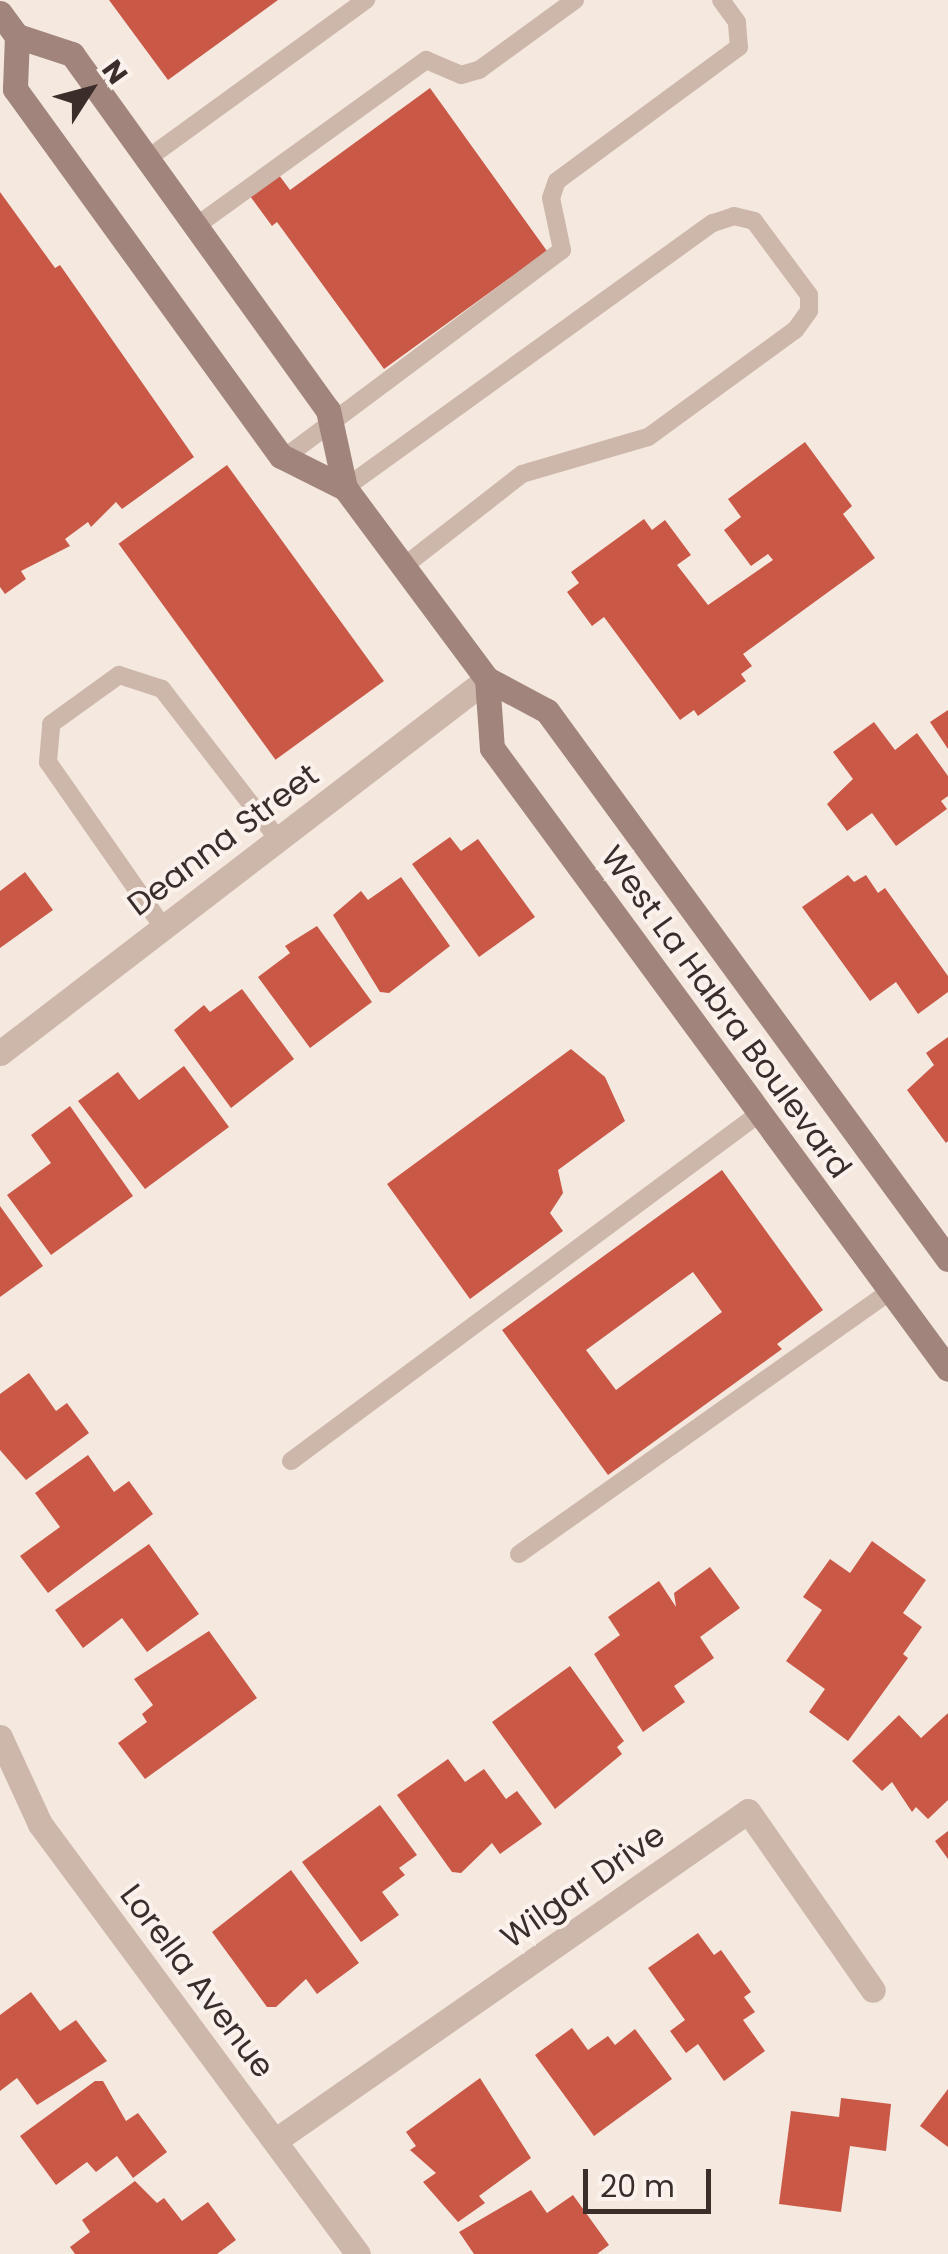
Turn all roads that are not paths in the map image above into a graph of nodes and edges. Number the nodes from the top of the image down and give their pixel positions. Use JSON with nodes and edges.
{"nodes":[{"id":1,"x":366,"y":0,"type":"edge"},
{"id":2,"x":575,"y":0,"type":"edge"},
{"id":3,"x":721,"y":0,"type":"edge"},
{"id":4,"x":0,"y":13,"type":"edge"},
{"id":5,"x":17,"y":36,"type":"junction"},
{"id":6,"x":147,"y":159,"type":"junction"},
{"id":7,"x":196,"y":226,"type":"junction"},
{"id":8,"x":331,"y":423,"type":"junction"},
{"id":9,"x":284,"y":458,"type":"junction"},
{"id":10,"x":344,"y":488,"type":"junction"},
{"id":11,"x":404,"y":567,"type":"junction"},
{"id":12,"x":486,"y":679,"type":"junction"},
{"id":13,"x":278,"y":839,"type":"junction"},
{"id":14,"x":163,"y":927,"type":"junction"},
{"id":15,"x":0,"y":1053,"type":"edge"},
{"id":16,"x":760,"y":1113,"type":"junction"},
{"id":17,"x":948,"y":1259,"type":"edge"},
{"id":18,"x":890,"y":1291,"type":"junction"},
{"id":19,"x":948,"y":1369,"type":"edge"},
{"id":20,"x":291,"y":1460,"type":"dead end"},
{"id":21,"x":519,"y":1554,"type":"dead end"},
{"id":22,"x":0,"y":1737,"type":"edge"},
{"id":23,"x":872,"y":1990,"type":"dead end"},
{"id":24,"x":276,"y":2140,"type":"junction"},
{"id":25,"x":358,"y":2254,"type":"edge"}],
"edges":[{"from":1,"to":6,"type":"lane"},
{"from":2,"to":7,"type":"lane"},
{"from":3,"to":8,"type":"lane"},
{"from":4,"to":5,"type":"main road"},
{"from":5,"to":6,"type":"main road","name":"West La Habra Boulevard"},
{"from":5,"to":9,"type":"main road","name":"West La Habra Boulevard"},
{"from":6,"to":7,"type":"main road","name":"West La Habra Boulevard"},
{"from":7,"to":8,"type":"main road","name":"West La Habra Boulevard"},
{"from":8,"to":9,"type":"lane"},
{"from":8,"to":10,"type":"main road","name":"West La Habra Boulevard"},
{"from":9,"to":10,"type":"main road","name":"West La Habra Boulevard"},
{"from":10,"to":11,"type":"main road","name":"West La Habra Boulevard"},
{"from":10,"to":11,"type":"lane"},
{"from":11,"to":12,"type":"main road","name":"West La Habra Boulevard"},
{"from":12,"to":13,"type":"street","name":"Deanna Street"},
{"from":12,"to":16,"type":"main road","name":"West La Habra Boulevard"},
{"from":12,"to":17,"type":"main road","name":"West La Habra Boulevard"},
{"from":13,"to":14,"type":"street","name":"Deanna Street"},
{"from":13,"to":14,"type":"lane"},
{"from":14,"to":15,"type":"street","name":"Deanna Street"},
{"from":16,"to":18,"type":"main road","name":"West La Habra Boulevard"},
{"from":16,"to":20,"type":"lane"},
{"from":18,"to":19,"type":"main road","name":"West La Habra Boulevard"},
{"from":18,"to":21,"type":"lane"},
{"from":22,"to":24,"type":"street","name":"Lorella Avenue"},
{"from":23,"to":24,"type":"street","name":"Wilgar Drive"},
{"from":24,"to":25,"type":"street","name":"Lorella Avenue"}]}
